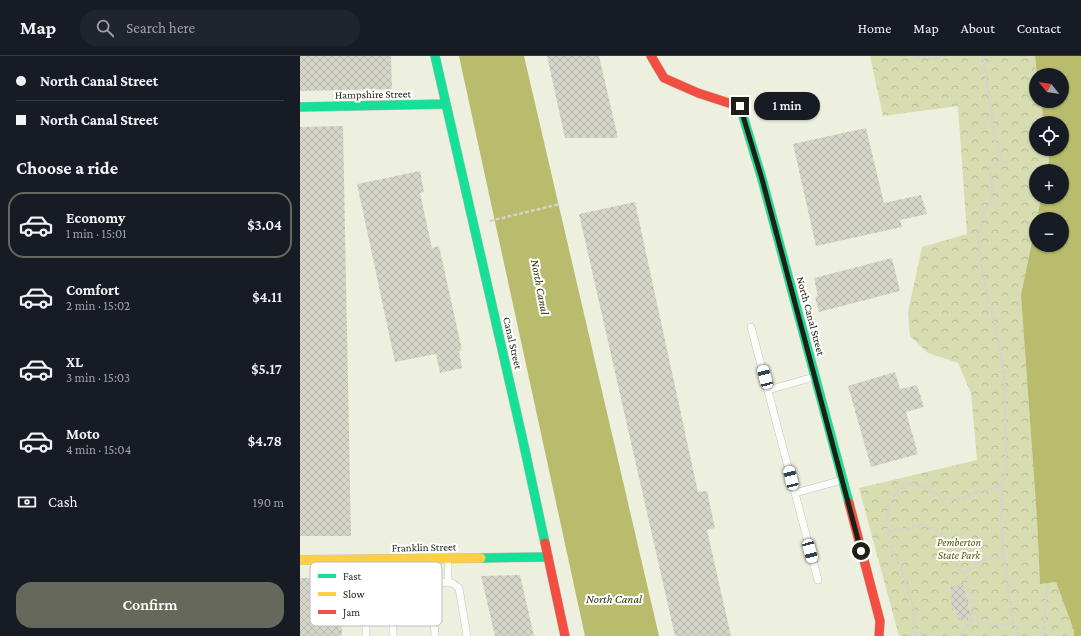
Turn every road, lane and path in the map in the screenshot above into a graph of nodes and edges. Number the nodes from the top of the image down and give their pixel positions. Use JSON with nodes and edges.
{"nodes":[{"id":1,"x":435,"y":56,"type":"edge"},
{"id":2,"x":651,"y":56,"type":"edge"},
{"id":3,"x":916,"y":56,"type":"edge"},
{"id":4,"x":941,"y":56,"type":"edge"},
{"id":5,"x":983,"y":56,"type":"edge"},
{"id":6,"x":446,"y":104,"type":"junction"},
{"id":7,"x":300,"y":107,"type":"edge"},
{"id":8,"x":560,"y":204,"type":"dead end"},
{"id":9,"x":488,"y":221,"type":"dead end"},
{"id":10,"x":751,"y":327,"type":"dead end"},
{"id":11,"x":814,"y":377,"type":"junction"},
{"id":12,"x":768,"y":390,"type":"junction"},
{"id":13,"x":842,"y":480,"type":"junction"},
{"id":14,"x":1002,"y":486,"type":"junction"},
{"id":15,"x":795,"y":493,"type":"junction"},
{"id":16,"x":888,"y":532,"type":"junction"},
{"id":17,"x":548,"y":557,"type":"junction"},
{"id":18,"x":1004,"y":557,"type":"junction"},
{"id":19,"x":448,"y":558,"type":"junction"},
{"id":20,"x":300,"y":560,"type":"edge"},
{"id":21,"x":964,"y":574,"type":"junction"},
{"id":22,"x":818,"y":580,"type":"dead end"},
{"id":23,"x":442,"y":582,"type":"edge"},
{"id":24,"x":448,"y":583,"type":"junction"},
{"id":25,"x":1047,"y":583,"type":"dead end"},
{"id":26,"x":971,"y":621,"type":"junction"},
{"id":27,"x":1013,"y":623,"type":"junction"},
{"id":28,"x":435,"y":626,"type":"edge"},
{"id":29,"x":914,"y":635,"type":"junction"},
{"id":30,"x":435,"y":636,"type":"edge"},
{"id":31,"x":467,"y":636,"type":"edge"},
{"id":32,"x":565,"y":636,"type":"edge"},
{"id":33,"x":879,"y":636,"type":"edge"},
{"id":34,"x":908,"y":636,"type":"edge"},
{"id":35,"x":934,"y":636,"type":"edge"},
{"id":36,"x":959,"y":636,"type":"edge"},
{"id":37,"x":1018,"y":636,"type":"edge"},
{"id":38,"x":1043,"y":636,"type":"edge"}],
"edges":[{"from":1,"to":6,"type":"street","name":"Canal Street"},
{"from":2,"to":11,"type":"street","name":"North Canal Street"},
{"from":3,"to":4,"type":"path"},
{"from":5,"to":14,"type":"path"},
{"from":6,"to":7,"type":"street","name":"Hampshire Street"},
{"from":6,"to":17,"type":"street","name":"Canal Street"},
{"from":8,"to":9,"type":"path"},
{"from":10,"to":12,"type":"lane"},
{"from":11,"to":12,"type":"lane"},
{"from":11,"to":13,"type":"street","name":"North Canal Street"},
{"from":12,"to":15,"type":"lane"},
{"from":13,"to":15,"type":"lane"},
{"from":13,"to":33,"type":"street","name":"North Canal Street"},
{"from":14,"to":16,"type":"path"},
{"from":14,"to":18,"type":"path"},
{"from":15,"to":22,"type":"lane"},
{"from":16,"to":21,"type":"path"},
{"from":16,"to":29,"type":"path"},
{"from":17,"to":19,"type":"street","name":"Franklin Street"},
{"from":17,"to":32,"type":"street","name":"Canal Street"},
{"from":18,"to":21,"type":"path"},
{"from":18,"to":27,"type":"path"},
{"from":19,"to":20,"type":"street","name":"Franklin Street"},
{"from":19,"to":24,"type":"lane"},
{"from":21,"to":26,"type":"path"},
{"from":23,"to":24,"type":"lane"},
{"from":24,"to":31,"type":"lane"},
{"from":25,"to":38,"type":"path"},
{"from":26,"to":27,"type":"path"},
{"from":26,"to":36,"type":"path"},
{"from":27,"to":37,"type":"path"},
{"from":28,"to":30,"type":"lane"},
{"from":29,"to":34,"type":"path"},
{"from":29,"to":35,"type":"path"}]}
